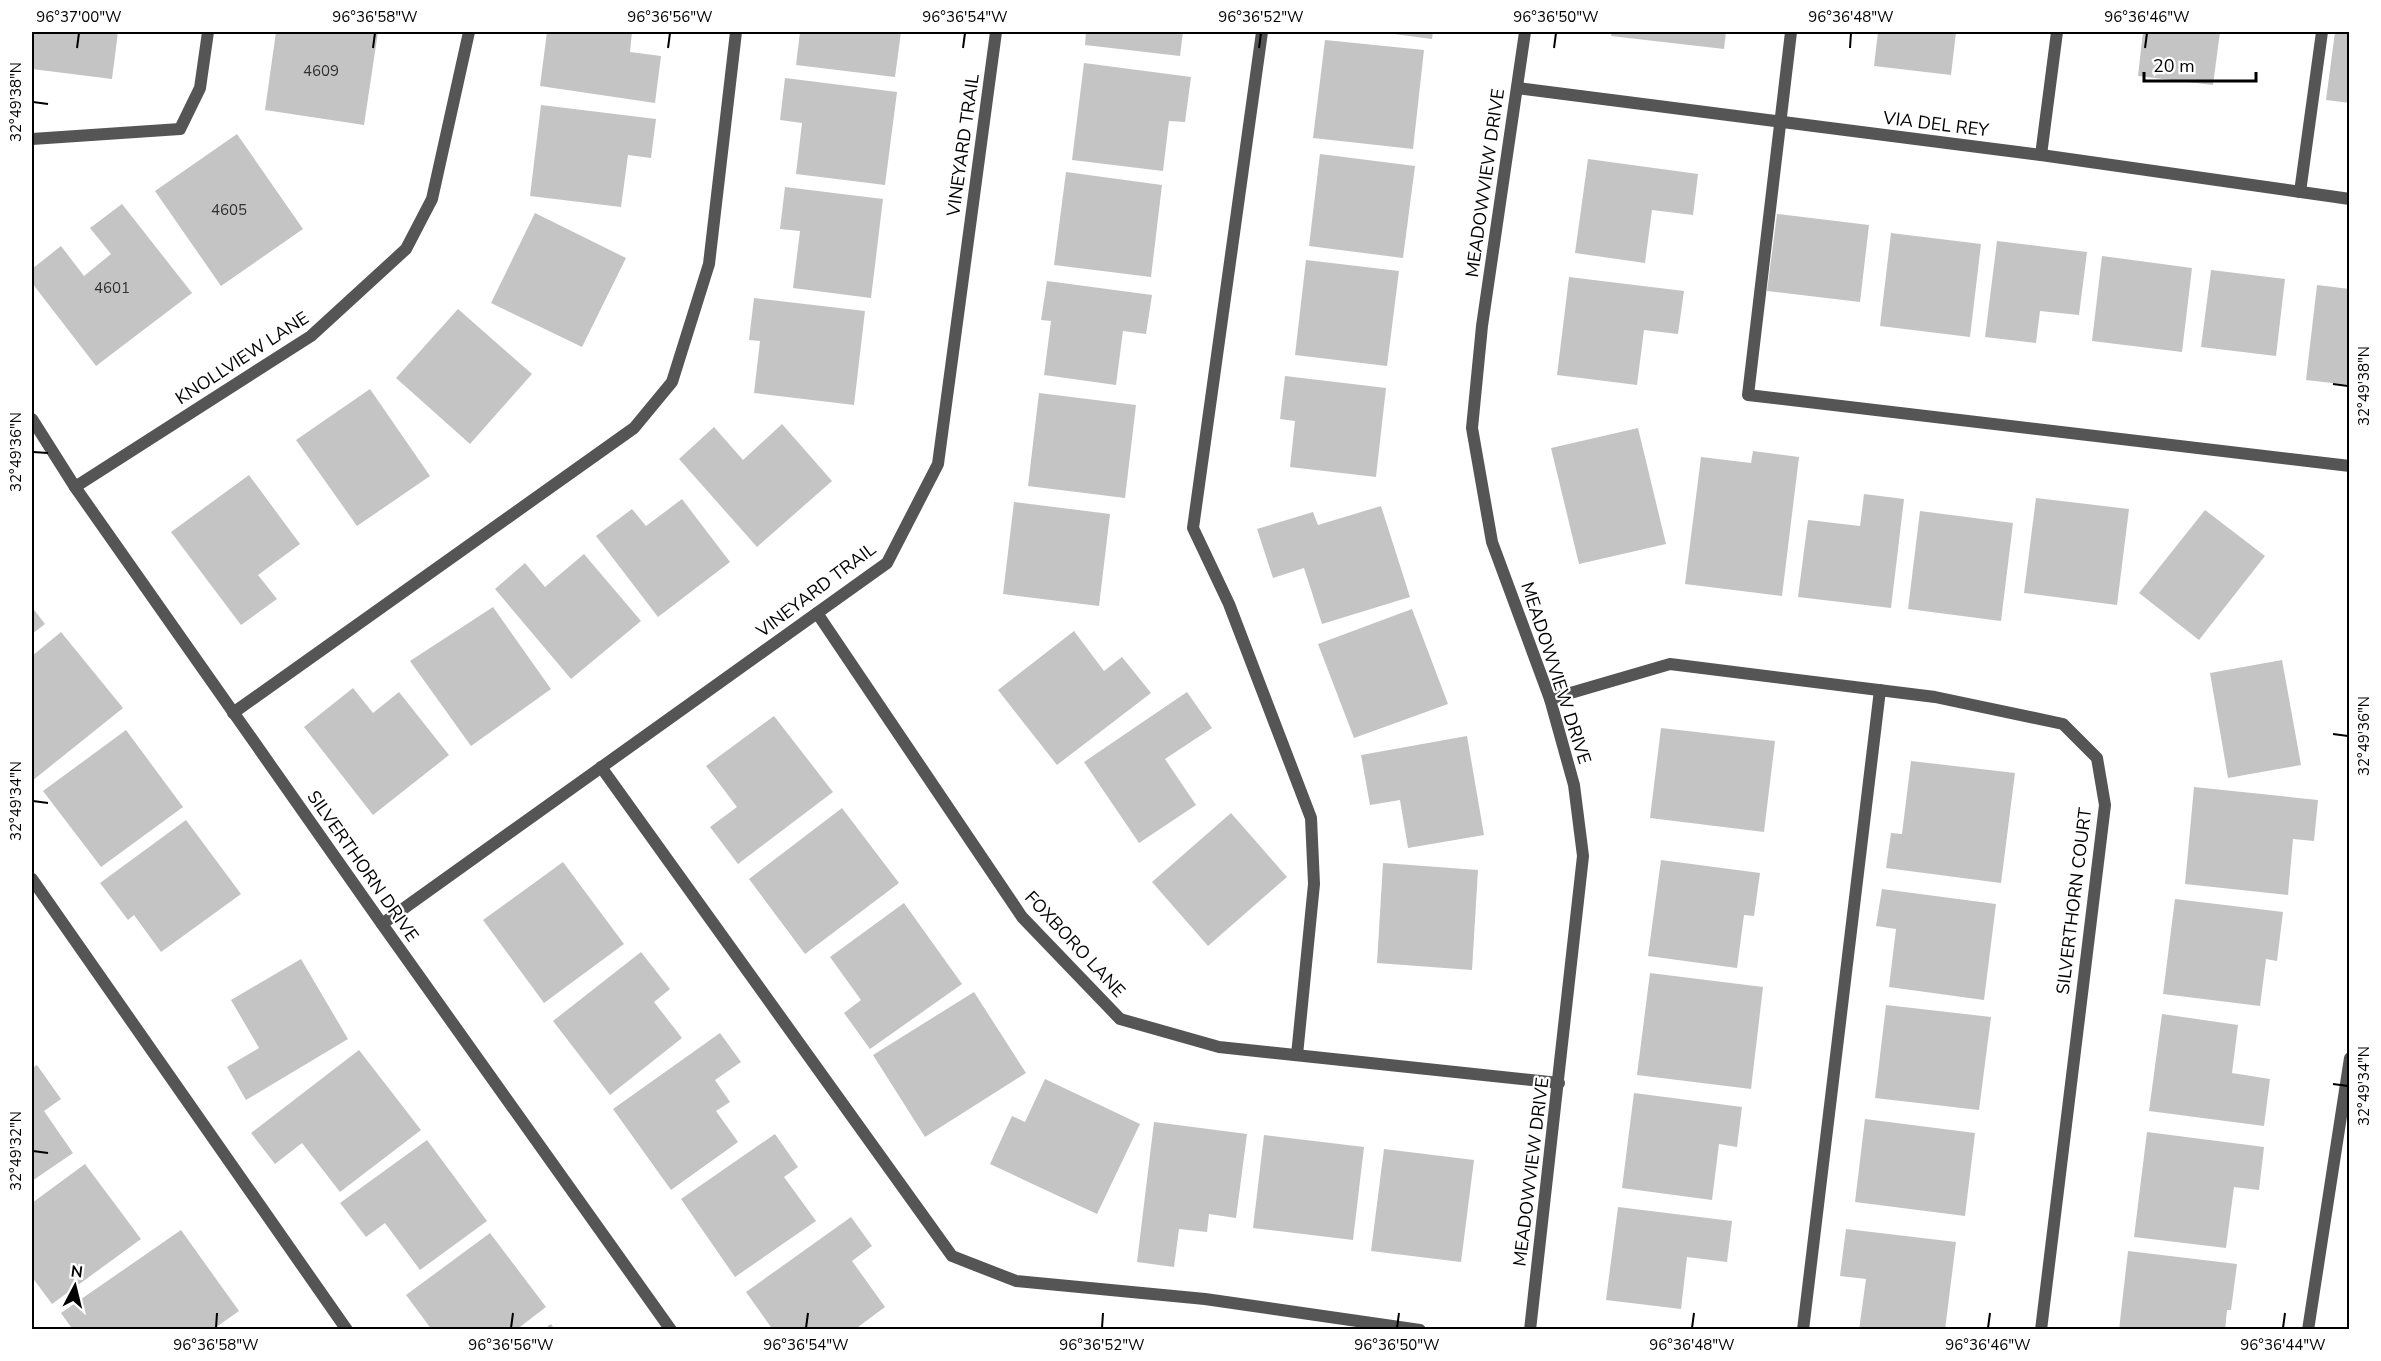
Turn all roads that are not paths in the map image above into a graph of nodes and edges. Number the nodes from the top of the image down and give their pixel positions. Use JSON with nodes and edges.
{"nodes":[{"id":1,"x":208,"y":32,"type":"edge"},
{"id":2,"x":469,"y":32,"type":"edge"},
{"id":3,"x":736,"y":32,"type":"edge"},
{"id":4,"x":996,"y":32,"type":"edge"},
{"id":5,"x":1262,"y":32,"type":"edge"},
{"id":6,"x":1525,"y":32,"type":"edge"},
{"id":7,"x":1791,"y":32,"type":"edge"},
{"id":8,"x":2057,"y":32,"type":"edge"},
{"id":9,"x":2322,"y":32,"type":"edge"},
{"id":10,"x":1517,"y":88,"type":"junction"},
{"id":11,"x":1779,"y":122,"type":"junction"},
{"id":12,"x":32,"y":139,"type":"edge"},
{"id":13,"x":2041,"y":155,"type":"junction"},
{"id":14,"x":2300,"y":192,"type":"junction"},
{"id":15,"x":2349,"y":199,"type":"edge"},
{"id":16,"x":32,"y":419,"type":"edge"},
{"id":17,"x":2349,"y":466,"type":"edge"},
{"id":18,"x":75,"y":487,"type":"junction"},
{"id":19,"x":817,"y":613,"type":"junction"},
{"id":20,"x":1880,"y":690,"type":"junction"},
{"id":21,"x":1550,"y":699,"type":"junction"},
{"id":22,"x":233,"y":713,"type":"junction"},
{"id":23,"x":601,"y":767,"type":"junction"},
{"id":24,"x":32,"y":879,"type":"edge"},
{"id":25,"x":382,"y":924,"type":"junction"},
{"id":26,"x":1296,"y":1055,"type":"junction"},
{"id":27,"x":2349,"y":1058,"type":"edge"},
{"id":28,"x":1559,"y":1083,"type":"junction"},
{"id":29,"x":347,"y":1329,"type":"edge"},
{"id":30,"x":671,"y":1329,"type":"edge"},
{"id":31,"x":1420,"y":1329,"type":"edge"},
{"id":32,"x":1530,"y":1329,"type":"edge"},
{"id":33,"x":1803,"y":1329,"type":"edge"},
{"id":34,"x":2041,"y":1329,"type":"edge"},
{"id":35,"x":2308,"y":1329,"type":"edge"}],
"edges":[{"from":1,"to":12,"type":"street"},
{"from":2,"to":18,"type":"street","name":"KNOLLVIEW LANE"},
{"from":3,"to":22,"type":"street"},
{"from":4,"to":19,"type":"street","name":"VINEYARD TRAIL"},
{"from":5,"to":26,"type":"street"},
{"from":6,"to":10,"type":"street","name":"MEADOWVIEW DRIVE"},
{"from":7,"to":11,"type":"street"},
{"from":8,"to":13,"type":"street"},
{"from":9,"to":14,"type":"street"},
{"from":10,"to":11,"type":"street","name":"VIA DEL REY"},
{"from":10,"to":21,"type":"street","name":"MEADOWVIEW DRIVE"},
{"from":11,"to":13,"type":"street","name":"VIA DEL REY"},
{"from":11,"to":17,"type":"street"},
{"from":13,"to":14,"type":"street","name":"VIA DEL REY"},
{"from":14,"to":15,"type":"street","name":"VIA DEL REY"},
{"from":16,"to":18,"type":"street","name":"SILVERTHORN DRIVE"},
{"from":18,"to":22,"type":"street","name":"SILVERTHORN DRIVE"},
{"from":19,"to":23,"type":"street","name":"VINEYARD TRAIL"},
{"from":19,"to":26,"type":"street","name":"FOXBORO LANE"},
{"from":20,"to":21,"type":"street","name":"SILVERTHORN COURT"},
{"from":20,"to":33,"type":"street"},
{"from":20,"to":34,"type":"street","name":"SILVERTHORN COURT"},
{"from":21,"to":28,"type":"street","name":"MEADOWVIEW DRIVE"},
{"from":22,"to":25,"type":"street","name":"SILVERTHORN DRIVE"},
{"from":23,"to":25,"type":"street","name":"VINEYARD TRAIL"},
{"from":23,"to":31,"type":"street"},
{"from":24,"to":29,"type":"street"},
{"from":25,"to":30,"type":"street","name":"SILVERTHORN DRIVE"},
{"from":26,"to":28,"type":"street","name":"FOXBORO LANE"},
{"from":27,"to":35,"type":"street"},
{"from":28,"to":32,"type":"street","name":"MEADOWVIEW DRIVE"}]}
